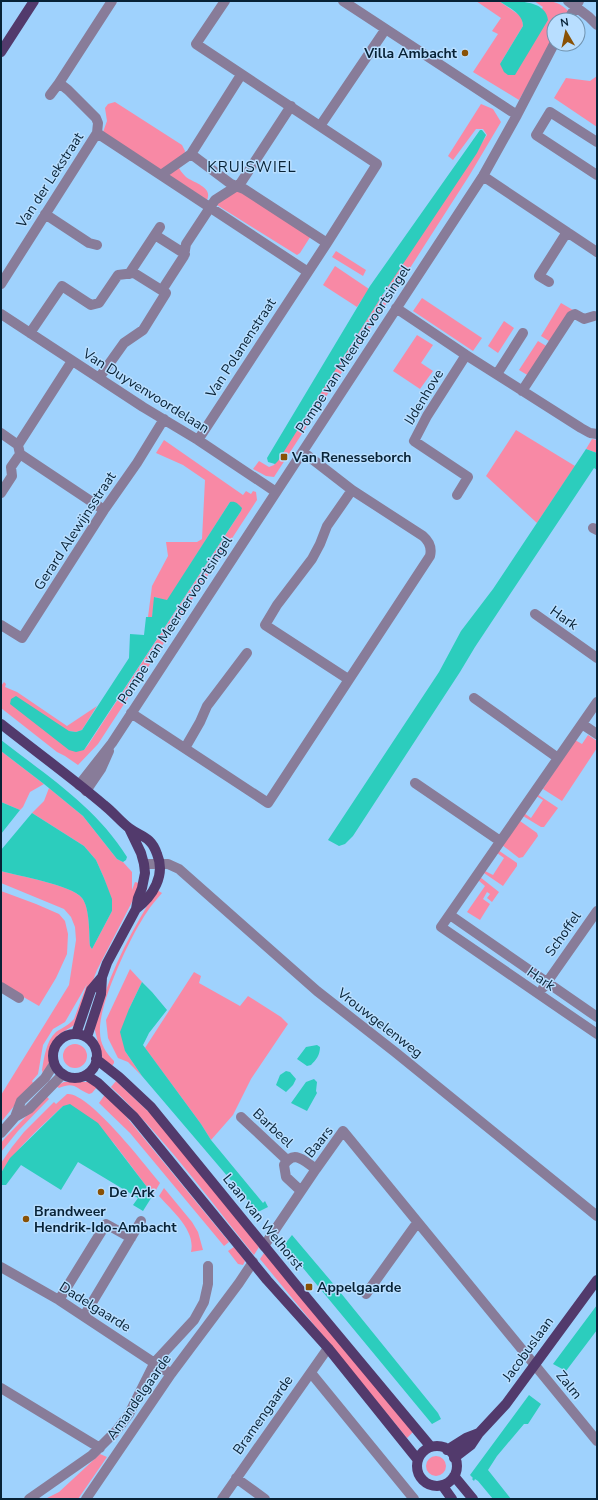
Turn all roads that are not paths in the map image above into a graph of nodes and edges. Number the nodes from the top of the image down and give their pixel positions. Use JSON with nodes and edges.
{"nodes":[{"id":1,"x":34,"y":1,"type":"edge"},
{"id":2,"x":112,"y":1,"type":"edge"},
{"id":3,"x":225,"y":1,"type":"edge"},
{"id":4,"x":343,"y":1,"type":"edge"},
{"id":5,"x":574,"y":3,"type":"edge"},
{"id":6,"x":597,"y":25,"type":"edge"},
{"id":7,"x":385,"y":30,"type":"junction"},
{"id":8,"x":1,"y":50,"type":"edge"},
{"id":9,"x":550,"y":52,"type":"edge"},
{"id":10,"x":241,"y":75,"type":"junction"},
{"id":11,"x":59,"y":83,"type":"junction"},
{"id":12,"x":50,"y":95,"type":"dead end"},
{"id":13,"x":291,"y":106,"type":"junction"},
{"id":14,"x":517,"y":116,"type":"junction"},
{"id":15,"x":320,"y":126,"type":"junction"},
{"id":16,"x":97,"y":133,"type":"junction"},
{"id":17,"x":597,"y":142,"type":"edge"},
{"id":18,"x":191,"y":154,"type":"junction"},
{"id":19,"x":597,"y":175,"type":"edge"},
{"id":20,"x":161,"y":176,"type":"junction"},
{"id":21,"x":483,"y":176,"type":"junction"},
{"id":22,"x":236,"y":186,"type":"junction"},
{"id":23,"x":210,"y":207,"type":"junction"},
{"id":24,"x":45,"y":214,"type":"junction"},
{"id":25,"x":567,"y":232,"type":"junction"},
{"id":26,"x":327,"y":243,"type":"junction"},
{"id":27,"x":97,"y":245,"type":"dead end"},
{"id":28,"x":185,"y":249,"type":"junction"},
{"id":29,"x":597,"y":252,"type":"edge"},
{"id":30,"x":308,"y":272,"type":"junction"},
{"id":31,"x":132,"y":274,"type":"junction"},
{"id":32,"x":549,"y":282,"type":"dead end"},
{"id":33,"x":1,"y":284,"type":"edge"},
{"id":34,"x":162,"y":290,"type":"junction"},
{"id":35,"x":396,"y":308,"type":"junction"},
{"id":36,"x":1,"y":314,"type":"edge"},
{"id":37,"x":594,"y":316,"type":"dead end"},
{"id":38,"x":30,"y":333,"type":"junction"},
{"id":39,"x":523,"y":333,"type":"dead end"},
{"id":40,"x":466,"y":355,"type":"junction"},
{"id":41,"x":72,"y":361,"type":"junction"},
{"id":42,"x":497,"y":374,"type":"junction"},
{"id":43,"x":99,"y":378,"type":"junction"},
{"id":44,"x":522,"y":391,"type":"junction"},
{"id":45,"x":164,"y":419,"type":"junction"},
{"id":46,"x":1,"y":433,"type":"edge"},
{"id":47,"x":597,"y":434,"type":"edge"},
{"id":48,"x":198,"y":440,"type":"junction"},
{"id":49,"x":19,"y":449,"type":"junction"},
{"id":50,"x":303,"y":452,"type":"junction"},
{"id":51,"x":352,"y":490,"type":"junction"},
{"id":52,"x":276,"y":492,"type":"junction"},
{"id":53,"x":1,"y":493,"type":"edge"},
{"id":54,"x":457,"y":495,"type":"dead end"},
{"id":55,"x":104,"y":510,"type":"junction"},
{"id":56,"x":535,"y":614,"type":"dead end"},
{"id":57,"x":1,"y":625,"type":"edge"},
{"id":58,"x":247,"y":653,"type":"dead end"},
{"id":59,"x":597,"y":658,"type":"edge"},
{"id":60,"x":348,"y":679,"type":"junction"},
{"id":61,"x":474,"y":698,"type":"dead end"},
{"id":62,"x":597,"y":702,"type":"edge"},
{"id":63,"x":130,"y":713,"type":"junction"},
{"id":64,"x":1,"y":724,"type":"edge"},
{"id":65,"x":582,"y":724,"type":"junction"},
{"id":66,"x":597,"y":734,"type":"edge"},
{"id":67,"x":185,"y":748,"type":"junction"},
{"id":68,"x":558,"y":758,"type":"junction"},
{"id":69,"x":415,"y":783,"type":"dead end"},
{"id":70,"x":83,"y":788,"type":"junction"},
{"id":71,"x":129,"y":828,"type":"junction"},
{"id":72,"x":500,"y":841,"type":"junction"},
{"id":73,"x":160,"y":863,"type":"junction"},
{"id":74,"x":144,"y":864,"type":"junction"},
{"id":75,"x":136,"y":909,"type":"junction"},
{"id":76,"x":597,"y":911,"type":"edge"},
{"id":77,"x":450,"y":915,"type":"junction"},
{"id":78,"x":478,"y":934,"type":"junction"},
{"id":79,"x":470,"y":946,"type":"junction"},
{"id":80,"x":102,"y":977,"type":"junction"},
{"id":81,"x":547,"y":982,"type":"junction"},
{"id":82,"x":1,"y":987,"type":"edge"},
{"id":83,"x":538,"y":993,"type":"junction"},
{"id":84,"x":19,"y":998,"type":"dead end"},
{"id":85,"x":597,"y":1017,"type":"edge"},
{"id":86,"x":76,"y":1034,"type":"junction"},
{"id":87,"x":597,"y":1034,"type":"edge"},
{"id":88,"x":87,"y":1037,"type":"junction"},
{"id":89,"x":96,"y":1059,"type":"junction"},
{"id":90,"x":54,"y":1064,"type":"junction"},
{"id":91,"x":63,"y":1074,"type":"junction"},
{"id":92,"x":86,"y":1075,"type":"junction"},
{"id":93,"x":15,"y":1117,"type":"junction"},
{"id":94,"x":241,"y":1117,"type":"dead end"},
{"id":95,"x":1,"y":1133,"type":"edge"},
{"id":96,"x":287,"y":1160,"type":"junction"},
{"id":97,"x":316,"y":1169,"type":"junction"},
{"id":98,"x":301,"y":1190,"type":"junction"},
{"id":99,"x":597,"y":1216,"type":"edge"},
{"id":100,"x":141,"y":1221,"type":"dead end"},
{"id":101,"x":417,"y":1223,"type":"junction"},
{"id":102,"x":131,"y":1238,"type":"junction"},
{"id":103,"x":264,"y":1246,"type":"junction"},
{"id":104,"x":252,"y":1262,"type":"junction"},
{"id":105,"x":208,"y":1266,"type":"dead end"},
{"id":106,"x":1,"y":1267,"type":"edge"},
{"id":107,"x":597,"y":1280,"type":"edge"},
{"id":108,"x":366,"y":1294,"type":"dead end"},
{"id":109,"x":59,"y":1300,"type":"junction"},
{"id":110,"x":204,"y":1302,"type":"junction"},
{"id":111,"x":217,"y":1312,"type":"junction"},
{"id":112,"x":84,"y":1316,"type":"junction"},
{"id":113,"x":328,"y":1348,"type":"junction"},
{"id":114,"x":155,"y":1362,"type":"junction"},
{"id":115,"x":534,"y":1365,"type":"junction"},
{"id":116,"x":311,"y":1372,"type":"junction"},
{"id":117,"x":172,"y":1374,"type":"junction"},
{"id":118,"x":1,"y":1388,"type":"edge"},
{"id":119,"x":479,"y":1432,"type":"junction"},
{"id":120,"x":597,"y":1441,"type":"edge"},
{"id":121,"x":431,"y":1447,"type":"junction"},
{"id":122,"x":100,"y":1448,"type":"junction"},
{"id":123,"x":447,"y":1450,"type":"junction"},
{"id":124,"x":454,"y":1458,"type":"junction"},
{"id":125,"x":418,"y":1460,"type":"junction"},
{"id":126,"x":454,"y":1476,"type":"junction"},
{"id":127,"x":236,"y":1478,"type":"junction"},
{"id":128,"x":442,"y":1485,"type":"junction"},
{"id":129,"x":28,"y":1499,"type":"edge"},
{"id":130,"x":86,"y":1499,"type":"edge"},
{"id":131,"x":222,"y":1499,"type":"edge"},
{"id":132,"x":265,"y":1499,"type":"edge"},
{"id":133,"x":414,"y":1499,"type":"edge"},
{"id":134,"x":452,"y":1499,"type":"edge"},
{"id":135,"x":473,"y":1499,"type":"edge"}],
"edges":[{"from":1,"to":8,"type":"main road"},
{"from":2,"to":11,"type":"street"},
{"from":3,"to":10,"type":"street","name":"Van Polanenstraat"},
{"from":4,"to":7,"type":"street"},
{"from":5,"to":6,"type":"street"},
{"from":7,"to":14,"type":"street"},
{"from":7,"to":15,"type":"street"},
{"from":9,"to":14,"type":"street","name":"Pompe van Meerdervoortsingel"},
{"from":10,"to":13,"type":"street","name":"Van Polanenstraat"},
{"from":10,"to":18,"type":"street"},
{"from":11,"to":12,"type":"street"},
{"from":11,"to":16,"type":"street","name":"Van der Lekstraat"},
{"from":13,"to":15,"type":"street","name":"Van Polanenstraat"},
{"from":13,"to":22,"type":"street"},
{"from":14,"to":21,"type":"street","name":"Pompe van Meerdervoortsingel"},
{"from":15,"to":26,"type":"street","name":"Van Polanenstraat"},
{"from":16,"to":20,"type":"street","name":"Van der Lekstraat"},
{"from":16,"to":24,"type":"street","name":"Van der Lekstraat"},
{"from":17,"to":19,"type":"street"},
{"from":18,"to":20,"type":"street"},
{"from":18,"to":22,"type":"street"},
{"from":20,"to":23,"type":"street","name":"Van der Lekstraat"},
{"from":21,"to":25,"type":"street"},
{"from":21,"to":35,"type":"street","name":"Pompe van Meerdervoortsingel"},
{"from":22,"to":23,"type":"street"},
{"from":22,"to":26,"type":"street"},
{"from":23,"to":28,"type":"street"},
{"from":23,"to":30,"type":"street"},
{"from":24,"to":27,"type":"street"},
{"from":24,"to":33,"type":"street","name":"Van der Lekstraat"},
{"from":25,"to":29,"type":"street"},
{"from":25,"to":32,"type":"street"},
{"from":26,"to":30,"type":"street","name":"Van Polanenstraat"},
{"from":28,"to":31,"type":"street"},
{"from":28,"to":34,"type":"street"},
{"from":30,"to":48,"type":"street","name":"Van Polanenstraat"},
{"from":31,"to":34,"type":"street"},
{"from":31,"to":38,"type":"street"},
{"from":34,"to":43,"type":"street"},
{"from":35,"to":40,"type":"street"},
{"from":35,"to":50,"type":"street","name":"Pompe van Meerdervoortsingel"},
{"from":36,"to":38,"type":"street","name":"Van Duyvenvoordelaan"},
{"from":37,"to":44,"type":"street"},
{"from":38,"to":41,"type":"street","name":"Van Duyvenvoordelaan"},
{"from":39,"to":42,"type":"street"},
{"from":40,"to":42,"type":"street"},
{"from":40,"to":54,"type":"street","name":"IJdenhove"},
{"from":41,"to":43,"type":"street","name":"Van Duyvenvoordelaan"},
{"from":41,"to":49,"type":"street"},
{"from":42,"to":44,"type":"street"},
{"from":43,"to":45,"type":"street","name":"Van Duyvenvoordelaan"},
{"from":44,"to":47,"type":"street"},
{"from":45,"to":48,"type":"street","name":"Van Duyvenvoordelaan"},
{"from":45,"to":55,"type":"street","name":"Gerard Alewijnsstraat"},
{"from":46,"to":49,"type":"street"},
{"from":48,"to":52,"type":"street","name":"Van Duyvenvoordelaan"},
{"from":49,"to":53,"type":"street"},
{"from":49,"to":55,"type":"street"},
{"from":50,"to":51,"type":"street"},
{"from":50,"to":52,"type":"street","name":"Pompe van Meerdervoortsingel"},
{"from":51,"to":60,"type":"street"},
{"from":51,"to":60,"type":"street"},
{"from":52,"to":63,"type":"street","name":"Pompe van Meerdervoortsingel"},
{"from":55,"to":57,"type":"street","name":"Gerard Alewijnsstraat"},
{"from":56,"to":59,"type":"street","name":"Hark"},
{"from":58,"to":67,"type":"street"},
{"from":60,"to":67,"type":"street"},
{"from":61,"to":68,"type":"street"},
{"from":62,"to":65,"type":"street","name":"Hark"},
{"from":63,"to":67,"type":"street"},
{"from":63,"to":70,"type":"street","name":"Pompe van Meerdervoortsingel"},
{"from":64,"to":70,"type":"main road"},
{"from":65,"to":66,"type":"street"},
{"from":65,"to":68,"type":"street","name":"Hark"},
{"from":68,"to":72,"type":"street","name":"Hark"},
{"from":69,"to":72,"type":"street"},
{"from":70,"to":71,"type":"main road"},
{"from":71,"to":73,"type":"main road"},
{"from":71,"to":74,"type":"main road"},
{"from":72,"to":77,"type":"street","name":"Hark"},
{"from":73,"to":74,"type":"street","name":"Vrouwgelenweg"},
{"from":73,"to":75,"type":"main road"},
{"from":73,"to":99,"type":"street","name":"Vrouwgelenweg"},
{"from":74,"to":75,"type":"main road"},
{"from":75,"to":80,"type":"main road"},
{"from":76,"to":81,"type":"street","name":"Schoffel"},
{"from":77,"to":78,"type":"street","name":"Hark"},
{"from":77,"to":79,"type":"street","name":"Hark"},
{"from":78,"to":79,"type":"street"},
{"from":78,"to":81,"type":"street","name":"Hark"},
{"from":79,"to":83,"type":"street","name":"Hark"},
{"from":80,"to":86,"type":"main road"},
{"from":80,"to":88,"type":"main road"},
{"from":81,"to":83,"type":"street","name":"Schoffel"},
{"from":81,"to":85,"type":"street","name":"Hark"},
{"from":82,"to":84,"type":"street"},
{"from":83,"to":87,"type":"street","name":"Hark"},
{"from":86,"to":88,"type":"main road"},
{"from":86,"to":90,"type":"main road"},
{"from":88,"to":89,"type":"main road"},
{"from":89,"to":92,"type":"main road"},
{"from":89,"to":103,"type":"main road","name":"Laan van Welhorst"},
{"from":90,"to":91,"type":"main road"},
{"from":90,"to":93,"type":"street"},
{"from":91,"to":92,"type":"main road"},
{"from":91,"to":93,"type":"street"},
{"from":92,"to":104,"type":"main road"},
{"from":93,"to":95,"type":"street"},
{"from":94,"to":96,"type":"street","name":"Barbeel"},
{"from":96,"to":97,"type":"street","name":"Barbeel"},
{"from":96,"to":98,"type":"street","name":"Barbeel"},
{"from":97,"to":98,"type":"street","name":"Baars"},
{"from":97,"to":101,"type":"street","name":"Baars"},
{"from":98,"to":103,"type":"street","name":"Baars"},
{"from":100,"to":102,"type":"street"},
{"from":101,"to":108,"type":"street"},
{"from":101,"to":115,"type":"street","name":"Baars"},
{"from":102,"to":109,"type":"street"},
{"from":102,"to":112,"type":"street"},
{"from":103,"to":121,"type":"main road","name":"Laan van Welhorst"},
{"from":104,"to":111,"type":"street","name":"Amandelgaarde"},
{"from":104,"to":113,"type":"main road"},
{"from":105,"to":110,"type":"street","name":"Amandelgaarde"},
{"from":106,"to":109,"type":"street","name":"Dadelgaarde"},
{"from":107,"to":115,"type":"main road","name":"Jacobuslaan"},
{"from":109,"to":112,"type":"street","name":"Dadelgaarde"},
{"from":110,"to":111,"type":"street"},
{"from":110,"to":114,"type":"street","name":"Amandelgaarde"},
{"from":111,"to":117,"type":"street","name":"Amandelgaarde"},
{"from":112,"to":114,"type":"street","name":"Dadelgaarde"},
{"from":113,"to":116,"type":"street","name":"Bramengaarde"},
{"from":113,"to":125,"type":"main road"},
{"from":114,"to":117,"type":"street","name":"Dadelgaarde"},
{"from":114,"to":122,"type":"street","name":"Amandelgaarde"},
{"from":115,"to":119,"type":"main road","name":"Jacobuslaan"},
{"from":115,"to":120,"type":"street","name":"Zalm"},
{"from":116,"to":127,"type":"street","name":"Bramengaarde"},
{"from":116,"to":133,"type":"street"},
{"from":117,"to":130,"type":"street","name":"Amandelgaarde"},
{"from":118,"to":122,"type":"street"},
{"from":119,"to":123,"type":"main road","name":"Jacobuslaan"},
{"from":119,"to":124,"type":"main road","name":"Jacobuslaan"},
{"from":121,"to":123,"type":"main road"},
{"from":121,"to":125,"type":"main road"},
{"from":122,"to":129,"type":"street","name":"Amandelgaarde"},
{"from":123,"to":124,"type":"main road"},
{"from":124,"to":126,"type":"main road"},
{"from":125,"to":128,"type":"main road"},
{"from":126,"to":128,"type":"main road"},
{"from":126,"to":135,"type":"main road"},
{"from":127,"to":131,"type":"street","name":"Bramengaarde"},
{"from":127,"to":132,"type":"street"},
{"from":128,"to":134,"type":"main road"}]}
